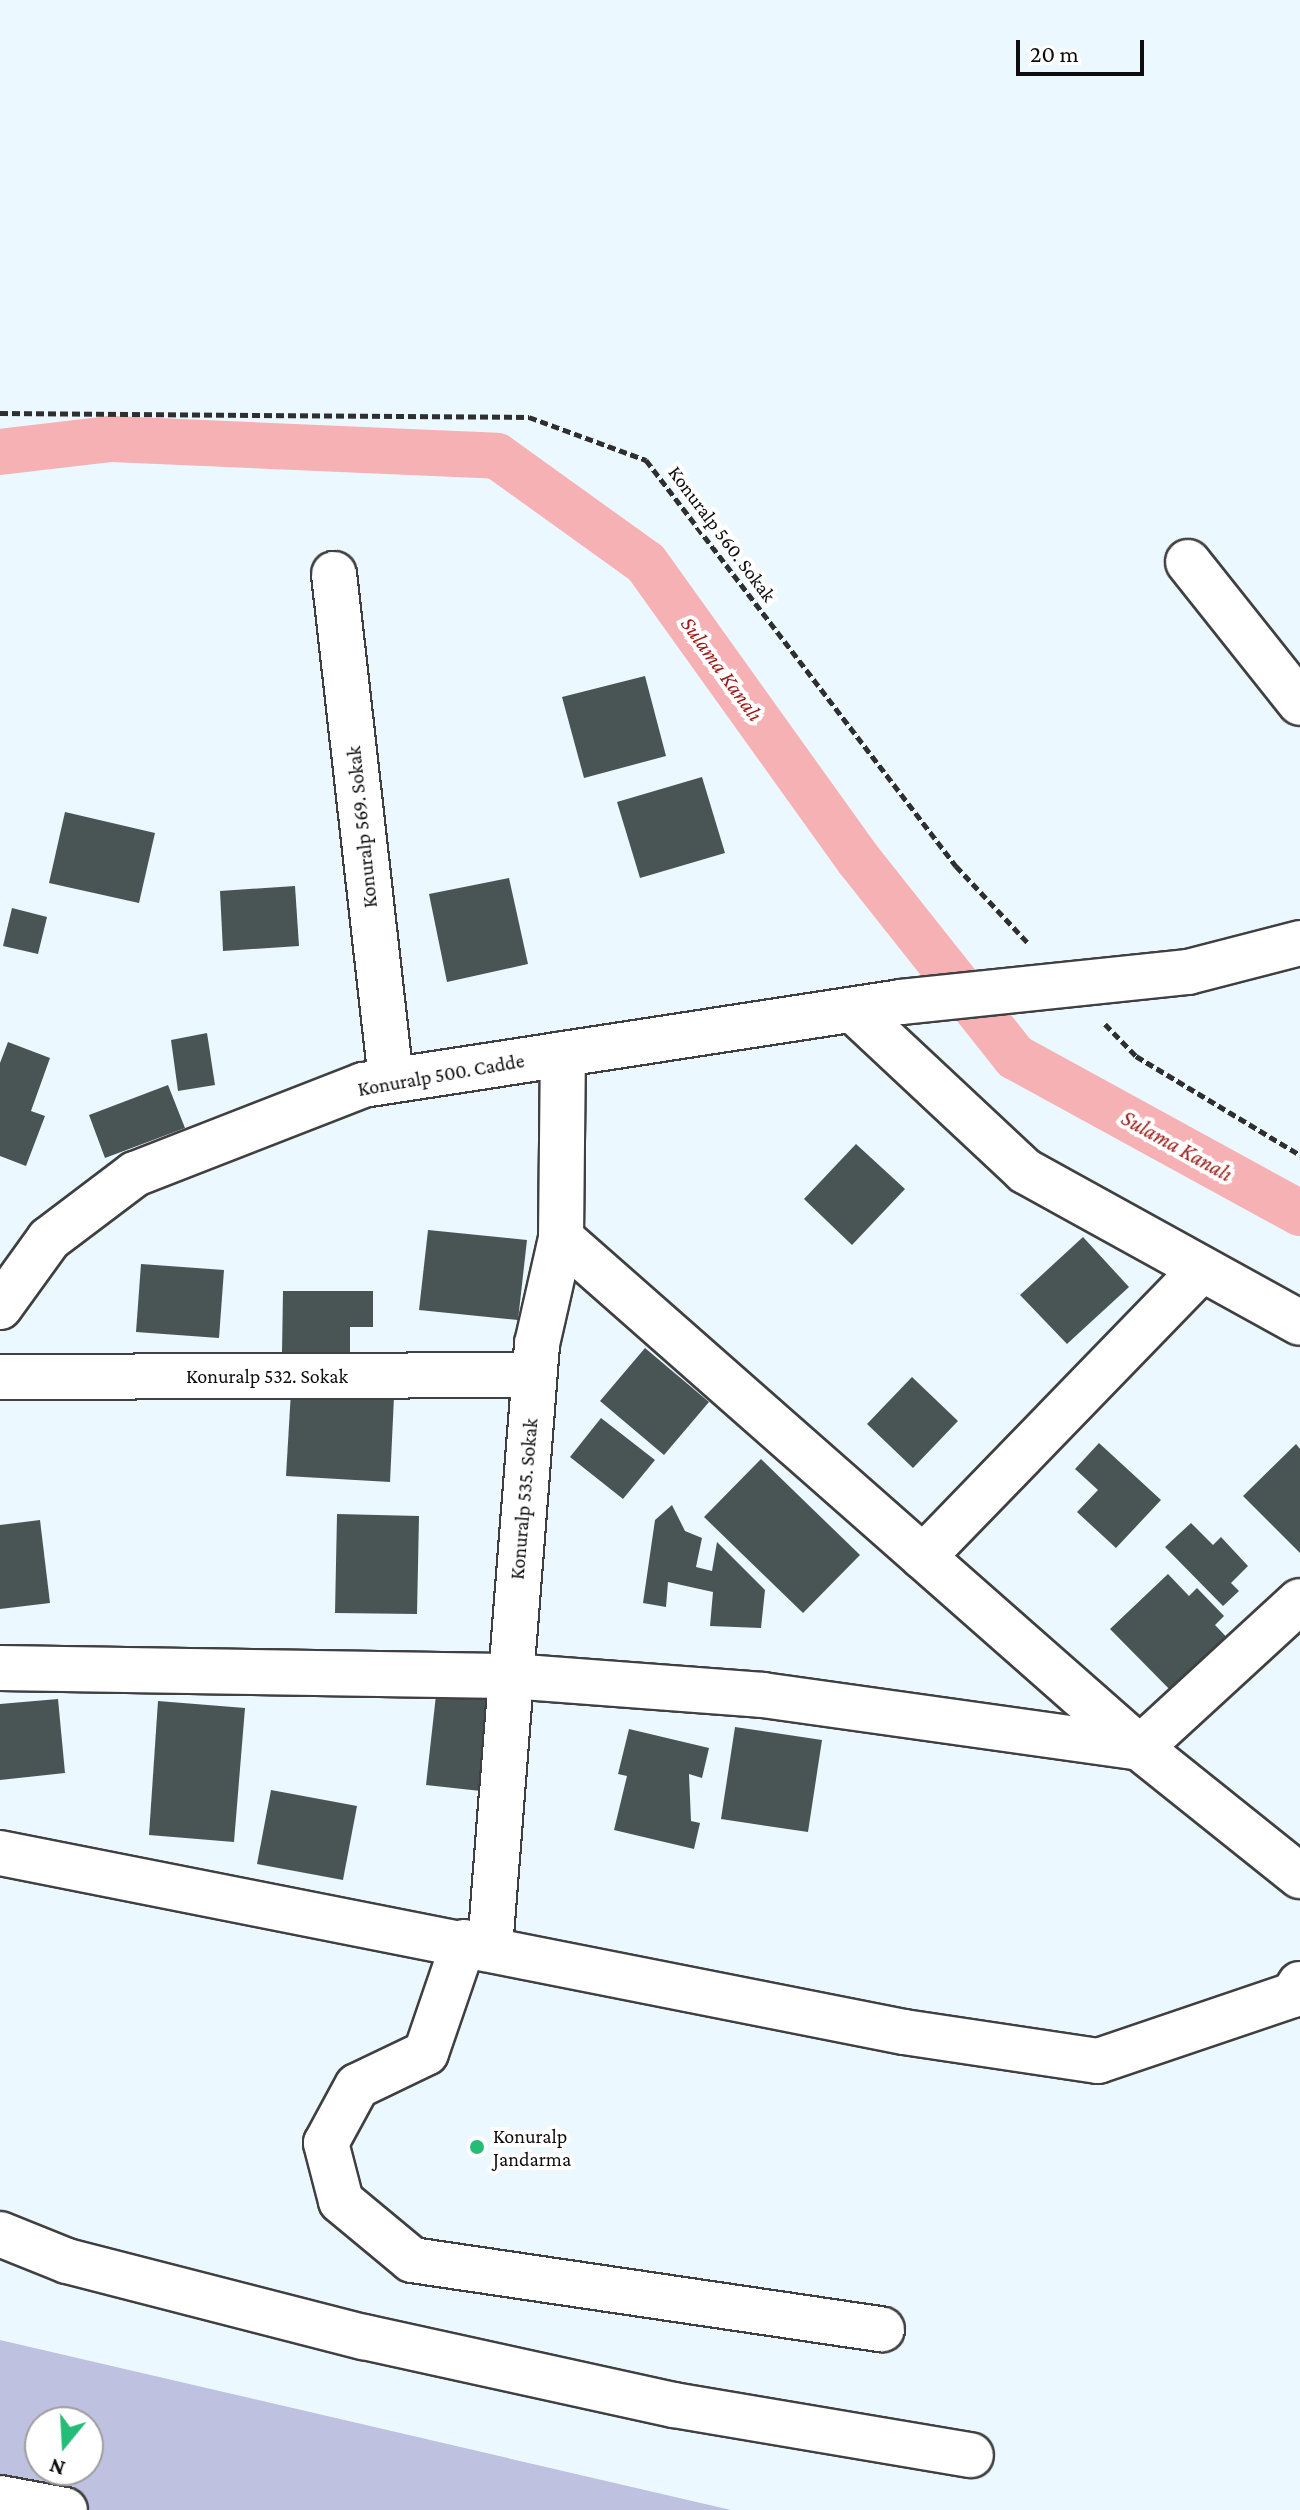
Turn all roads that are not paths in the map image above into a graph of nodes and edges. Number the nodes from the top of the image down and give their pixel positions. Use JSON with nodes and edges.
{"nodes":[{"id":1,"x":1188,"y":562,"type":"dead end"},
{"id":2,"x":334,"y":574,"type":"dead end"},
{"id":3,"x":1300,"y":703,"type":"edge"},
{"id":4,"x":1300,"y":943,"type":"edge"},
{"id":5,"x":853,"y":1010,"type":"junction"},
{"id":6,"x":563,"y":1054,"type":"junction"},
{"id":7,"x":391,"y":1080,"type":"junction"},
{"id":8,"x":561,"y":1238,"type":"junction"},
{"id":9,"x":1202,"y":1269,"type":"junction"},
{"id":10,"x":0,"y":1307,"type":"edge"},
{"id":11,"x":1300,"y":1323,"type":"edge"},
{"id":12,"x":534,"y":1375,"type":"junction"},
{"id":13,"x":0,"y":1377,"type":"edge"},
{"id":14,"x":923,"y":1557,"type":"junction"},
{"id":15,"x":1300,"y":1601,"type":"edge"},
{"id":16,"x":0,"y":1668,"type":"edge"},
{"id":17,"x":510,"y":1676,"type":"junction"},
{"id":18,"x":1140,"y":1748,"type":"junction"},
{"id":19,"x":0,"y":1853,"type":"edge"},
{"id":20,"x":1300,"y":1876,"type":"edge"},
{"id":21,"x":477,"y":1944,"type":"junction"},
{"id":22,"x":1300,"y":1984,"type":"edge"},
{"id":23,"x":0,"y":2234,"type":"edge"},
{"id":24,"x":882,"y":2329,"type":"dead end"},
{"id":25,"x":971,"y":2455,"type":"dead end"},
{"id":26,"x":0,"y":2498,"type":"edge"},
{"id":27,"x":65,"y":2510,"type":"edge"}],
"edges":[{"from":1,"to":3,"type":"street"},
{"from":2,"to":7,"type":"street","name":"Konuralp 569. Sokak"},
{"from":4,"to":5,"type":"street","name":"Konuralp 500. Cadde"},
{"from":5,"to":6,"type":"street","name":"Konuralp 500. Cadde"},
{"from":5,"to":9,"type":"street"},
{"from":6,"to":7,"type":"street","name":"Konuralp 500. Cadde"},
{"from":6,"to":8,"type":"street","name":"Konuralp 535. Sokak"},
{"from":7,"to":10,"type":"street","name":"Konuralp 500. Cadde"},
{"from":8,"to":12,"type":"street","name":"Konuralp 535. Sokak"},
{"from":8,"to":14,"type":"street"},
{"from":9,"to":11,"type":"street"},
{"from":9,"to":14,"type":"street"},
{"from":12,"to":13,"type":"street","name":"Konuralp 532. Sokak"},
{"from":12,"to":17,"type":"street","name":"Konuralp 535. Sokak"},
{"from":14,"to":18,"type":"street"},
{"from":15,"to":18,"type":"street"},
{"from":16,"to":17,"type":"street"},
{"from":17,"to":18,"type":"street"},
{"from":17,"to":21,"type":"street","name":"Konuralp 535. Sokak"},
{"from":18,"to":20,"type":"street"},
{"from":19,"to":21,"type":"street"},
{"from":21,"to":22,"type":"street"},
{"from":21,"to":24,"type":"street","name":"Konuralp 535. Sokak"},
{"from":23,"to":25,"type":"street"},
{"from":26,"to":27,"type":"street"}]}
